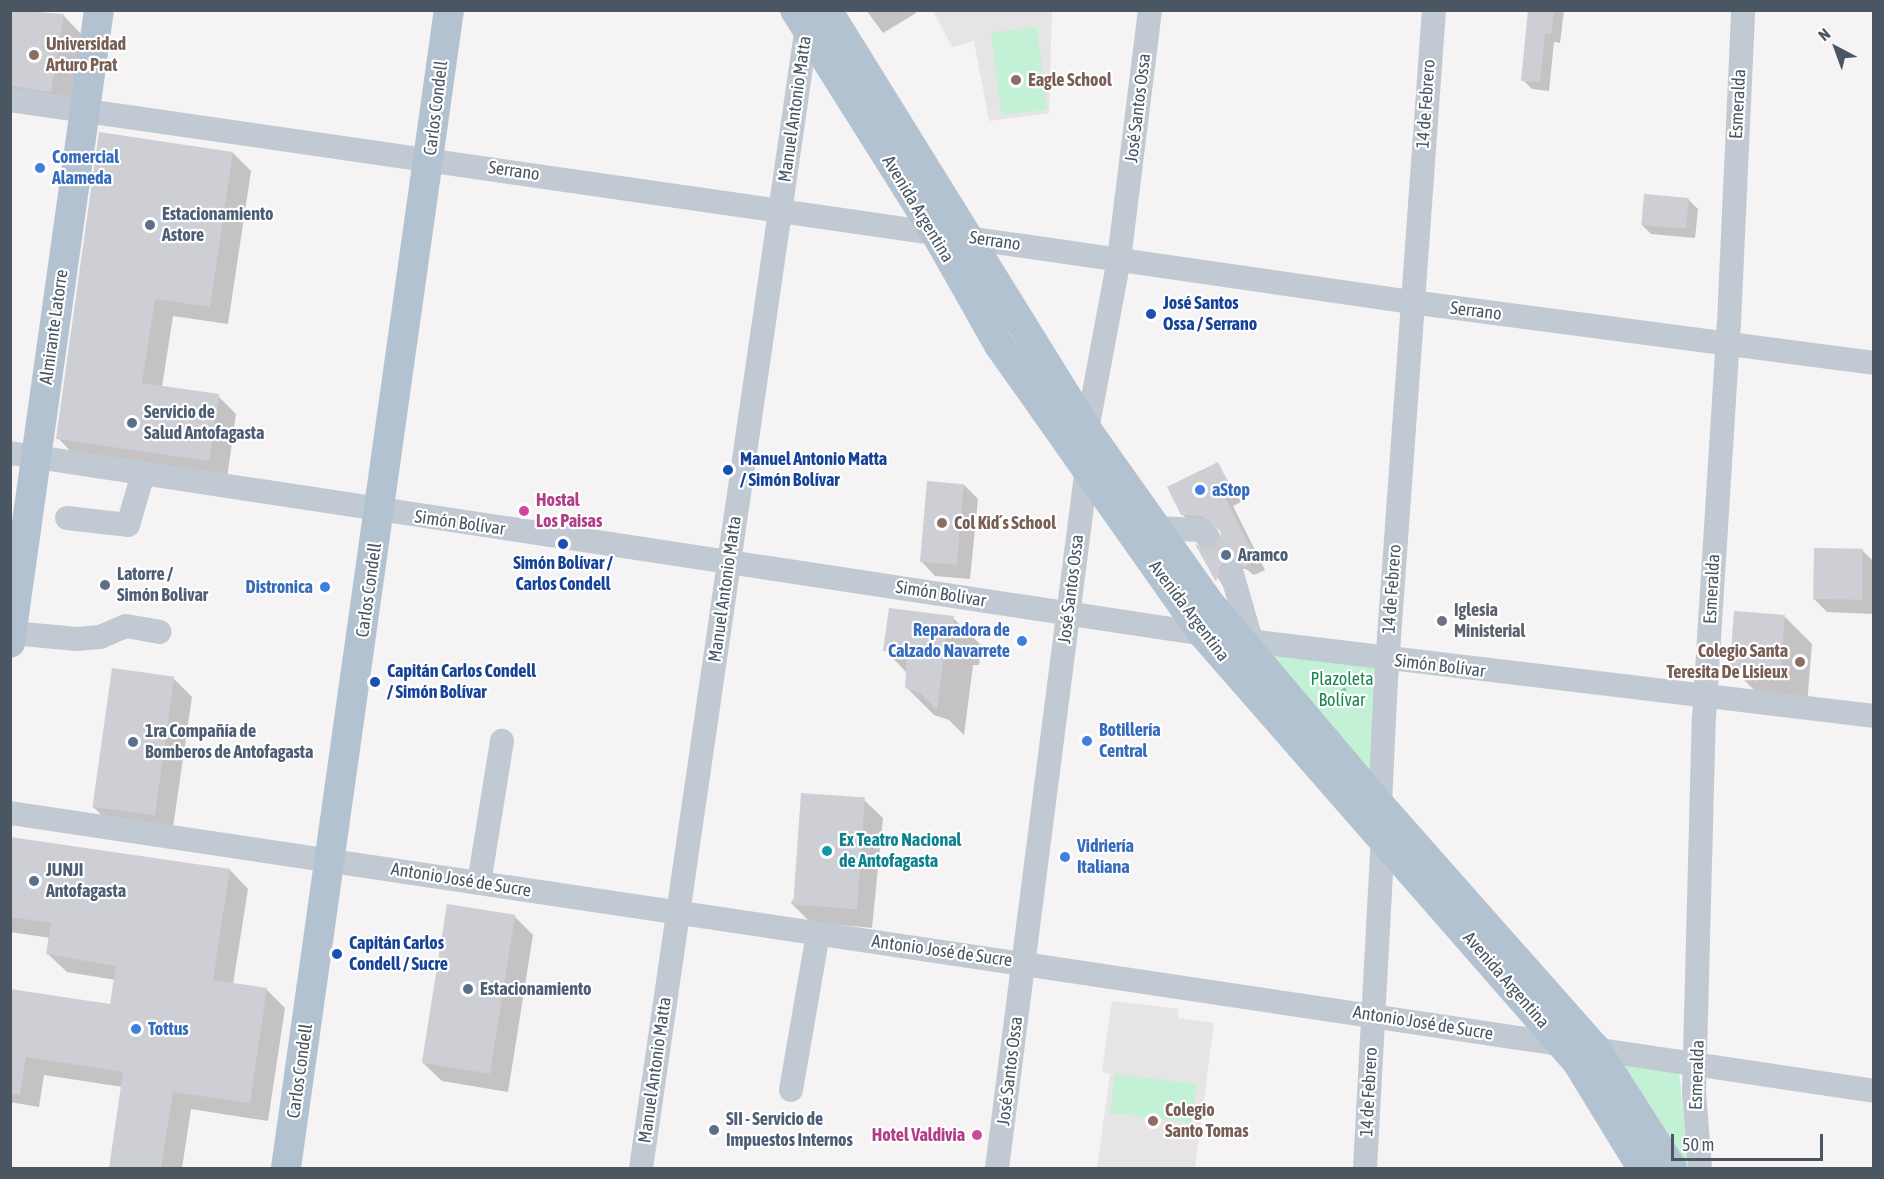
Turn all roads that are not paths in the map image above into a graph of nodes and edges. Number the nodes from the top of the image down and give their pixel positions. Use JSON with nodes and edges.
{"nodes":[{"id":1,"x":99,"y":10,"type":"edge"},
{"id":2,"x":449,"y":10,"type":"edge"},
{"id":3,"x":1150,"y":10,"type":"edge"},
{"id":4,"x":1434,"y":10,"type":"edge"},
{"id":5,"x":1743,"y":10,"type":"edge"},
{"id":6,"x":809,"y":15,"type":"edge"},
{"id":7,"x":10,"y":100,"type":"edge"},
{"id":8,"x":85,"y":111,"type":"junction"},
{"id":9,"x":430,"y":159,"type":"junction"},
{"id":10,"x":780,"y":210,"type":"junction"},
{"id":11,"x":935,"y":232,"type":"junction"},
{"id":12,"x":966,"y":237,"type":"junction"},
{"id":13,"x":1119,"y":259,"type":"junction"},
{"id":14,"x":1412,"y":302,"type":"junction"},
{"id":15,"x":1727,"y":342,"type":"junction"},
{"id":16,"x":1874,"y":363,"type":"edge"},
{"id":17,"x":1087,"y":430,"type":"junction"},
{"id":18,"x":23,"y":455,"type":"edge"},
{"id":19,"x":1087,"y":467,"type":"junction"},
{"id":20,"x":143,"y":474,"type":"junction"},
{"id":21,"x":380,"y":511,"type":"junction"},
{"id":22,"x":67,"y":519,"type":"dead end"},
{"id":23,"x":1157,"y":528,"type":"junction"},
{"id":24,"x":1207,"y":536,"type":"tunnel mouth"},
{"id":25,"x":729,"y":561,"type":"junction"},
{"id":26,"x":1232,"y":574,"type":"tunnel mouth"},
{"id":27,"x":1068,"y":613,"type":"junction"},
{"id":28,"x":159,"y":632,"type":"dead end"},
{"id":29,"x":1202,"y":633,"type":"junction"},
{"id":30,"x":11,"y":638,"type":"edge"},
{"id":31,"x":1245,"y":639,"type":"junction"},
{"id":32,"x":1387,"y":660,"type":"junction"},
{"id":33,"x":1705,"y":697,"type":"junction"},
{"id":34,"x":1874,"y":716,"type":"edge"},
{"id":35,"x":502,"y":741,"type":"dead end"},
{"id":36,"x":1380,"y":805,"type":"junction"},
{"id":37,"x":10,"y":813,"type":"edge"},
{"id":38,"x":1383,"y":839,"type":"junction"},
{"id":39,"x":330,"y":860,"type":"junction"},
{"id":40,"x":479,"y":883,"type":"junction"},
{"id":41,"x":678,"y":912,"type":"junction"},
{"id":42,"x":818,"y":933,"type":"junction"},
{"id":43,"x":1024,"y":963,"type":"junction"},
{"id":44,"x":1373,"y":1016,"type":"junction"},
{"id":45,"x":1562,"y":1045,"type":"junction"},
{"id":46,"x":1596,"y":1049,"type":"junction"},
{"id":47,"x":1695,"y":1064,"type":"junction"},
{"id":48,"x":791,"y":1090,"type":"dead end"},
{"id":49,"x":1874,"y":1091,"type":"edge"},
{"id":50,"x":286,"y":1168,"type":"edge"},
{"id":51,"x":641,"y":1168,"type":"edge"},
{"id":52,"x":998,"y":1168,"type":"edge"},
{"id":53,"x":1365,"y":1168,"type":"edge"},
{"id":54,"x":1642,"y":1168,"type":"edge"},
{"id":55,"x":1672,"y":1168,"type":"edge"},
{"id":56,"x":1700,"y":1168,"type":"edge"}],
"edges":[{"from":1,"to":8,"type":"main road","name":"Almirante Latorre"},
{"from":2,"to":9,"type":"main road","name":"Carlos Condell"},
{"from":3,"to":13,"type":"street","name":"José Santos Ossa"},
{"from":4,"to":14,"type":"street","name":"14 de Febrero"},
{"from":5,"to":15,"type":"street","name":"Esmeralda"},
{"from":6,"to":10,"type":"street","name":"Manuel Antonio Matta"},
{"from":6,"to":11,"type":"main road","name":"Avenida Argentina"},
{"from":6,"to":12,"type":"main road","name":"Avenida Argentina"},
{"from":7,"to":8,"type":"street","name":"Serrano"},
{"from":8,"to":9,"type":"street","name":"Serrano"},
{"from":8,"to":18,"type":"main road","name":"Almirante Latorre"},
{"from":9,"to":10,"type":"street","name":"Serrano"},
{"from":9,"to":21,"type":"main road","name":"Carlos Condell"},
{"from":10,"to":11,"type":"street","name":"Serrano"},
{"from":10,"to":25,"type":"street","name":"Manuel Antonio Matta"},
{"from":11,"to":12,"type":"street","name":"Serrano"},
{"from":11,"to":19,"type":"main road","name":"Avenida Argentina"},
{"from":12,"to":13,"type":"street","name":"Serrano"},
{"from":12,"to":17,"type":"main road","name":"Avenida Argentina"},
{"from":13,"to":14,"type":"street","name":"Serrano"},
{"from":13,"to":17,"type":"street","name":"José Santos Ossa"},
{"from":14,"to":15,"type":"street","name":"Serrano"},
{"from":14,"to":32,"type":"street","name":"14 de Febrero"},
{"from":15,"to":16,"type":"street","name":"Serrano"},
{"from":15,"to":33,"type":"street","name":"Esmeralda"},
{"from":17,"to":19,"type":"street","name":"José Santos Ossa"},
{"from":17,"to":23,"type":"main road","name":"Avenida Argentina"},
{"from":18,"to":20,"type":"street","name":"Simón Bolívar"},
{"from":18,"to":30,"type":"main road","name":"Almirante Latorre"},
{"from":19,"to":27,"type":"street","name":"José Santos Ossa"},
{"from":19,"to":29,"type":"main road","name":"Avenida Argentina"},
{"from":20,"to":21,"type":"street","name":"Simón Bolívar"},
{"from":20,"to":22,"type":"street"},
{"from":21,"to":25,"type":"street","name":"Simón Bolívar"},
{"from":21,"to":39,"type":"main road","name":"Carlos Condell"},
{"from":23,"to":24,"type":"street"},
{"from":23,"to":31,"type":"main road","name":"Avenida Argentina"},
{"from":25,"to":27,"type":"street","name":"Simón Bolívar"},
{"from":25,"to":41,"type":"street","name":"Manuel Antonio Matta"},
{"from":26,"to":31,"type":"street"},
{"from":27,"to":29,"type":"street","name":"Simón Bolívar"},
{"from":27,"to":43,"type":"street","name":"José Santos Ossa"},
{"from":28,"to":30,"type":"street"},
{"from":29,"to":31,"type":"street","name":"Simón Bolívar"},
{"from":29,"to":38,"type":"main road","name":"Avenida Argentina"},
{"from":31,"to":32,"type":"street","name":"Simón Bolívar"},
{"from":31,"to":36,"type":"main road","name":"Avenida Argentina"},
{"from":32,"to":33,"type":"street","name":"Simón Bolívar"},
{"from":32,"to":36,"type":"street","name":"14 de Febrero"},
{"from":33,"to":34,"type":"street","name":"Simón Bolívar"},
{"from":33,"to":47,"type":"street","name":"Esmeralda"},
{"from":35,"to":40,"type":"street"},
{"from":36,"to":38,"type":"street","name":"14 de Febrero"},
{"from":36,"to":46,"type":"main road","name":"Avenida Argentina"},
{"from":37,"to":39,"type":"street","name":"Antonio José de Sucre"},
{"from":38,"to":44,"type":"street","name":"14 de Febrero"},
{"from":38,"to":45,"type":"main road","name":"Avenida Argentina"},
{"from":39,"to":40,"type":"street","name":"Antonio José de Sucre"},
{"from":39,"to":50,"type":"main road","name":"Carlos Condell"},
{"from":40,"to":41,"type":"street","name":"Antonio José de Sucre"},
{"from":41,"to":42,"type":"street","name":"Antonio José de Sucre"},
{"from":41,"to":51,"type":"street","name":"Manuel Antonio Matta"},
{"from":42,"to":43,"type":"street","name":"Antonio José de Sucre"},
{"from":42,"to":48,"type":"street"},
{"from":43,"to":44,"type":"street","name":"Antonio José de Sucre"},
{"from":43,"to":52,"type":"street","name":"José Santos Ossa"},
{"from":44,"to":45,"type":"street","name":"Antonio José de Sucre"},
{"from":44,"to":53,"type":"street","name":"14 de Febrero"},
{"from":45,"to":46,"type":"street","name":"Antonio José de Sucre"},
{"from":45,"to":54,"type":"main road","name":"Avenida Argentina"},
{"from":46,"to":47,"type":"street","name":"Antonio José de Sucre"},
{"from":46,"to":55,"type":"main road","name":"Avenida Argentina"},
{"from":47,"to":49,"type":"street","name":"Antonio José de Sucre"},
{"from":47,"to":56,"type":"street","name":"Esmeralda"}]}
